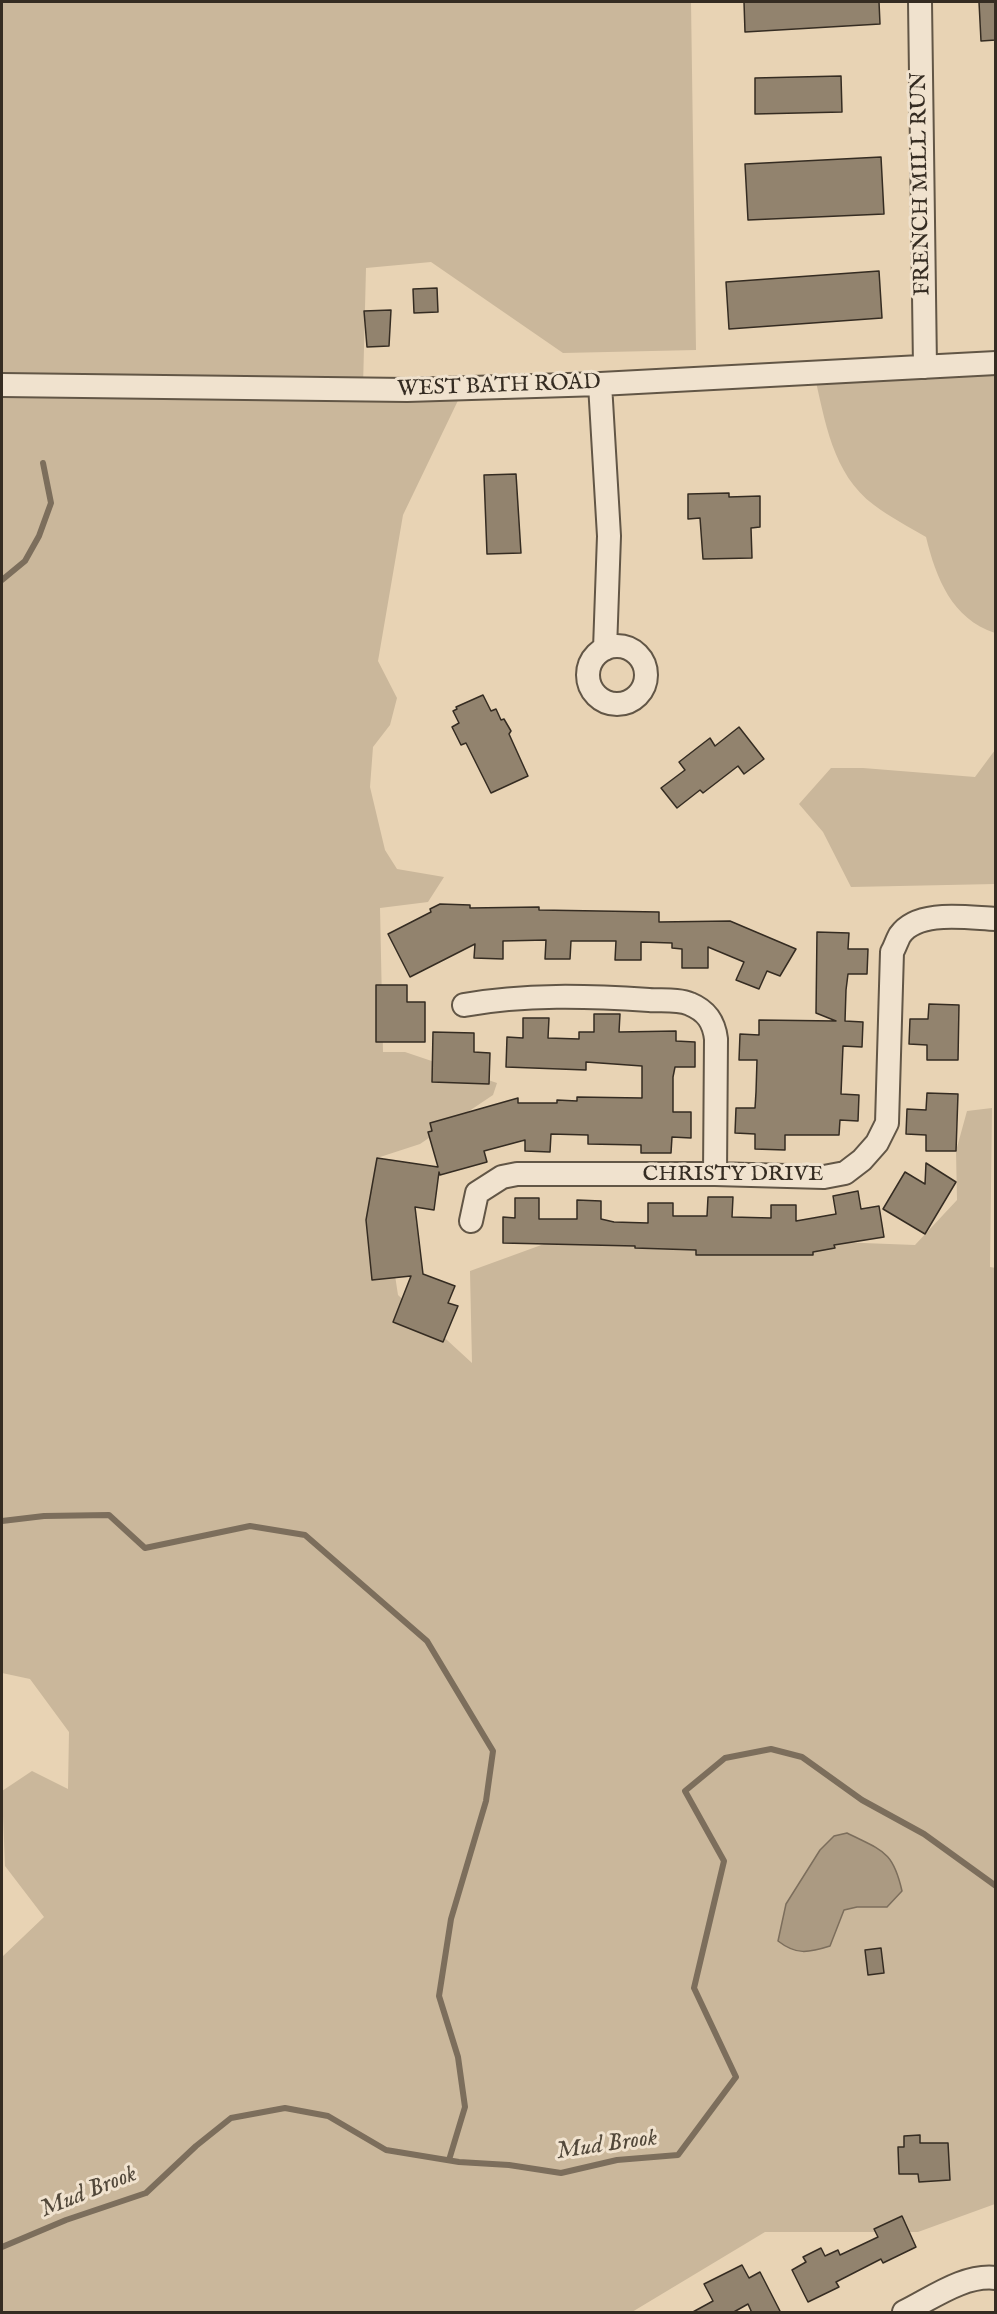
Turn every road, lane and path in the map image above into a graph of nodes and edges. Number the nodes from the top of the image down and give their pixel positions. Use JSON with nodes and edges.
{"nodes":[{"id":1,"x":920,"y":2,"type":"edge"},
{"id":2,"x":996,"y":363,"type":"edge"},
{"id":3,"x":925,"y":367,"type":"junction"},
{"id":4,"x":600,"y":384,"type":"junction"},
{"id":5,"x":2,"y":385,"type":"edge"},
{"id":6,"x":605,"y":649,"type":"dead end"},
{"id":7,"x":996,"y":919,"type":"edge"},
{"id":8,"x":464,"y":1005,"type":"dead end"},
{"id":9,"x":715,"y":1174,"type":"junction"},
{"id":10,"x":471,"y":1221,"type":"dead end"},
{"id":11,"x":996,"y":2278,"type":"edge"},
{"id":12,"x":904,"y":2313,"type":"edge"}],
"edges":[{"from":1,"to":3,"type":"street","name":"FRENCH MILL RUN"},
{"from":2,"to":3,"type":"street","name":"WEST BATH ROAD"},
{"from":3,"to":4,"type":"street","name":"WEST BATH ROAD"},
{"from":4,"to":5,"type":"street","name":"WEST BATH ROAD"},
{"from":4,"to":6,"type":"street"},
{"from":7,"to":9,"type":"street","name":"CHRISTY DRIVE"},
{"from":8,"to":9,"type":"street"},
{"from":9,"to":10,"type":"street","name":"CHRISTY DRIVE"},
{"from":11,"to":12,"type":"street"}]}
